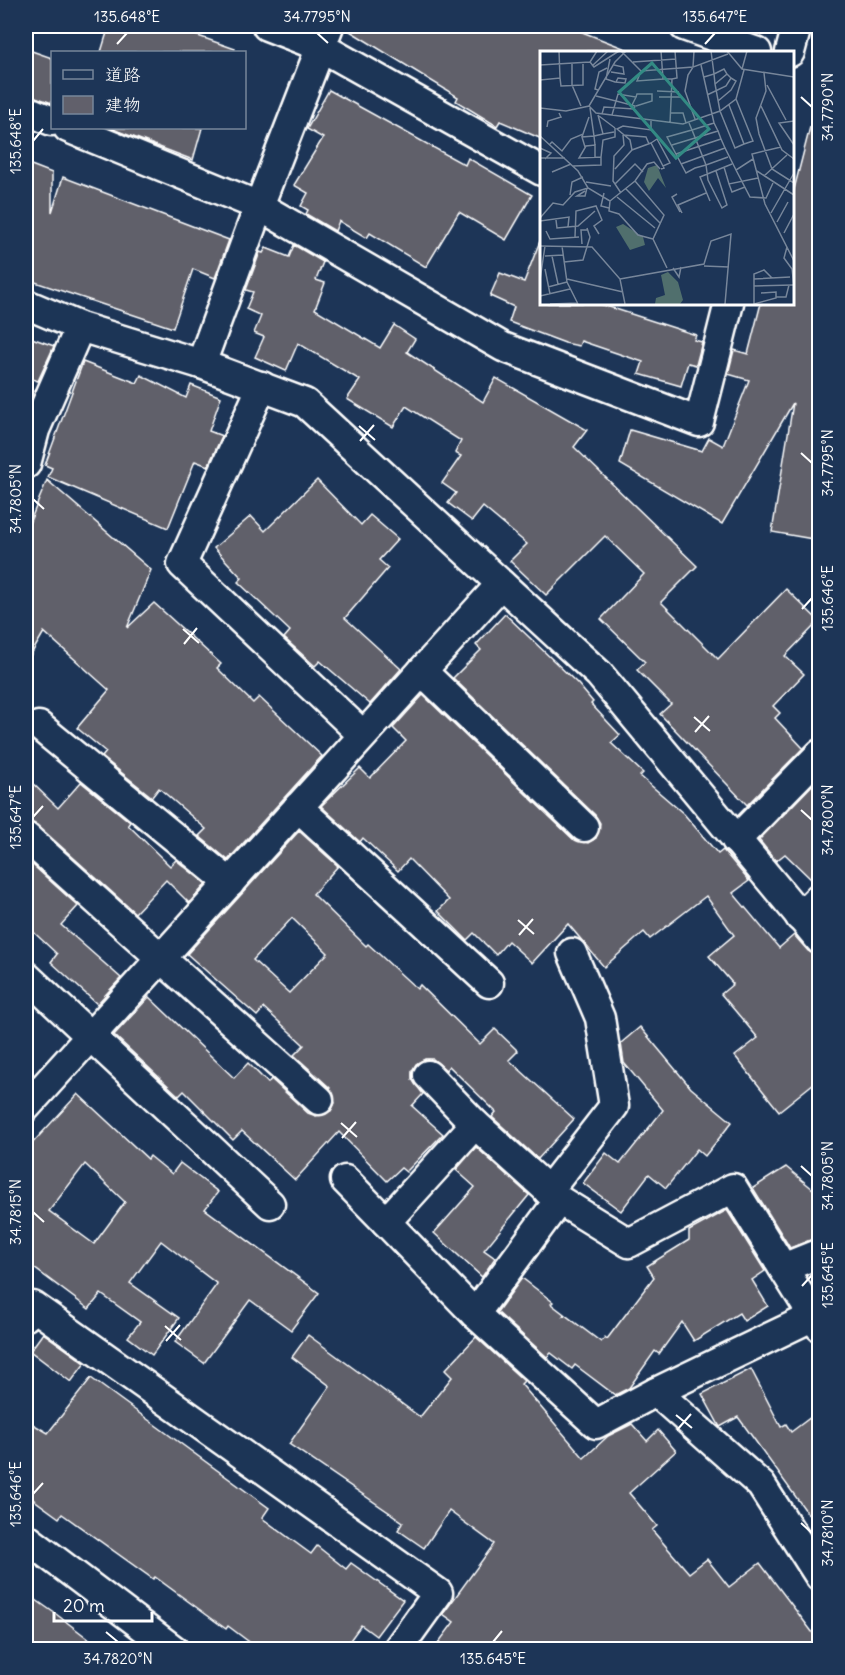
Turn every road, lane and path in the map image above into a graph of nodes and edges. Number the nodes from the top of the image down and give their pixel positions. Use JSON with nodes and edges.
{"nodes":[{"id":1,"x":267,"y":26,"type":"edge"},
{"id":2,"x":684,"y":26,"type":"edge"},
{"id":3,"x":797,"y":26,"type":"edge"},
{"id":4,"x":325,"y":36,"type":"edge"},
{"id":5,"x":755,"y":51,"type":"edge"},
{"id":6,"x":790,"y":51,"type":"edge"},
{"id":7,"x":26,"y":110,"type":"edge"},
{"id":8,"x":51,"y":121,"type":"edge"},
{"id":9,"x":71,"y":129,"type":"edge"},
{"id":10,"x":540,"y":170,"type":"edge"},
{"id":11,"x":259,"y":206,"type":"junction"},
{"id":12,"x":26,"y":304,"type":"edge"},
{"id":13,"x":729,"y":304,"type":"edge"},
{"id":14,"x":80,"y":327,"type":"junction"},
{"id":15,"x":201,"y":364,"type":"junction"},
{"id":16,"x":262,"y":386,"type":"junction"},
{"id":17,"x":26,"y":464,"type":"edge"},
{"id":18,"x":501,"y":584,"type":"junction"},
{"id":19,"x":422,"y":671,"type":"junction"},
{"id":20,"x":39,"y":726,"type":"dead end"},
{"id":21,"x":363,"y":735,"type":"junction"},
{"id":22,"x":819,"y":754,"type":"edge"},
{"id":23,"x":298,"y":807,"type":"junction"},
{"id":24,"x":584,"y":827,"type":"dead end"},
{"id":25,"x":26,"y":837,"type":"edge"},
{"id":26,"x":736,"y":840,"type":"junction"},
{"id":27,"x":230,"y":883,"type":"junction"},
{"id":28,"x":810,"y":907,"type":"edge"},
{"id":29,"x":819,"y":940,"type":"edge"},
{"id":30,"x":572,"y":953,"type":"dead end"},
{"id":31,"x":161,"y":959,"type":"junction"},
{"id":32,"x":26,"y":976,"type":"edge"},
{"id":33,"x":489,"y":983,"type":"dead end"},
{"id":34,"x":91,"y":1035,"type":"junction"},
{"id":35,"x":428,"y":1075,"type":"dead end"},
{"id":36,"x":319,"y":1100,"type":"dead end"},
{"id":37,"x":26,"y":1107,"type":"edge"},
{"id":38,"x":475,"y":1124,"type":"junction"},
{"id":39,"x":345,"y":1180,"type":"dead end"},
{"id":40,"x":554,"y":1195,"type":"junction"},
{"id":41,"x":270,"y":1204,"type":"dead end"},
{"id":42,"x":386,"y":1222,"type":"junction"},
{"id":43,"x":819,"y":1253,"type":"edge"},
{"id":44,"x":783,"y":1268,"type":"junction"},
{"id":45,"x":28,"y":1308,"type":"edge"},
{"id":46,"x":475,"y":1314,"type":"junction"},
{"id":47,"x":816,"y":1322,"type":"edge"},
{"id":48,"x":656,"y":1392,"type":"junction"},
{"id":49,"x":26,"y":1538,"type":"edge"},
{"id":50,"x":819,"y":1576,"type":"edge"},
{"id":51,"x":174,"y":1650,"type":"edge"},
{"id":52,"x":397,"y":1650,"type":"edge"}],
"edges":[{"from":1,"to":4,"type":"street"},
{"from":2,"to":5,"type":"street"},
{"from":3,"to":6,"type":"street"},
{"from":4,"to":10,"type":"street"},
{"from":4,"to":11,"type":"street"},
{"from":7,"to":8,"type":"street"},
{"from":9,"to":11,"type":"street"},
{"from":11,"to":13,"type":"street"},
{"from":11,"to":15,"type":"street"},
{"from":12,"to":14,"type":"street"},
{"from":14,"to":15,"type":"street"},
{"from":14,"to":17,"type":"street"},
{"from":15,"to":16,"type":"street"},
{"from":16,"to":18,"type":"street"},
{"from":16,"to":21,"type":"street"},
{"from":18,"to":19,"type":"street"},
{"from":18,"to":26,"type":"street"},
{"from":19,"to":21,"type":"street"},
{"from":19,"to":24,"type":"street"},
{"from":20,"to":27,"type":"street"},
{"from":21,"to":23,"type":"street"},
{"from":22,"to":26,"type":"street"},
{"from":23,"to":27,"type":"street"},
{"from":23,"to":33,"type":"street"},
{"from":25,"to":31,"type":"street"},
{"from":26,"to":28,"type":"street"},
{"from":27,"to":31,"type":"street"},
{"from":28,"to":29,"type":"street"},
{"from":30,"to":40,"type":"street"},
{"from":31,"to":34,"type":"street"},
{"from":31,"to":36,"type":"street"},
{"from":32,"to":34,"type":"street"},
{"from":34,"to":37,"type":"street"},
{"from":34,"to":41,"type":"street"},
{"from":35,"to":38,"type":"street"},
{"from":38,"to":40,"type":"street"},
{"from":38,"to":42,"type":"street"},
{"from":39,"to":42,"type":"street"},
{"from":40,"to":44,"type":"street"},
{"from":40,"to":46,"type":"street"},
{"from":42,"to":46,"type":"street"},
{"from":43,"to":44,"type":"street"},
{"from":44,"to":47,"type":"street"},
{"from":45,"to":52,"type":"street"},
{"from":46,"to":48,"type":"street"},
{"from":47,"to":48,"type":"street"},
{"from":48,"to":50,"type":"street"},
{"from":49,"to":51,"type":"street"}]}
